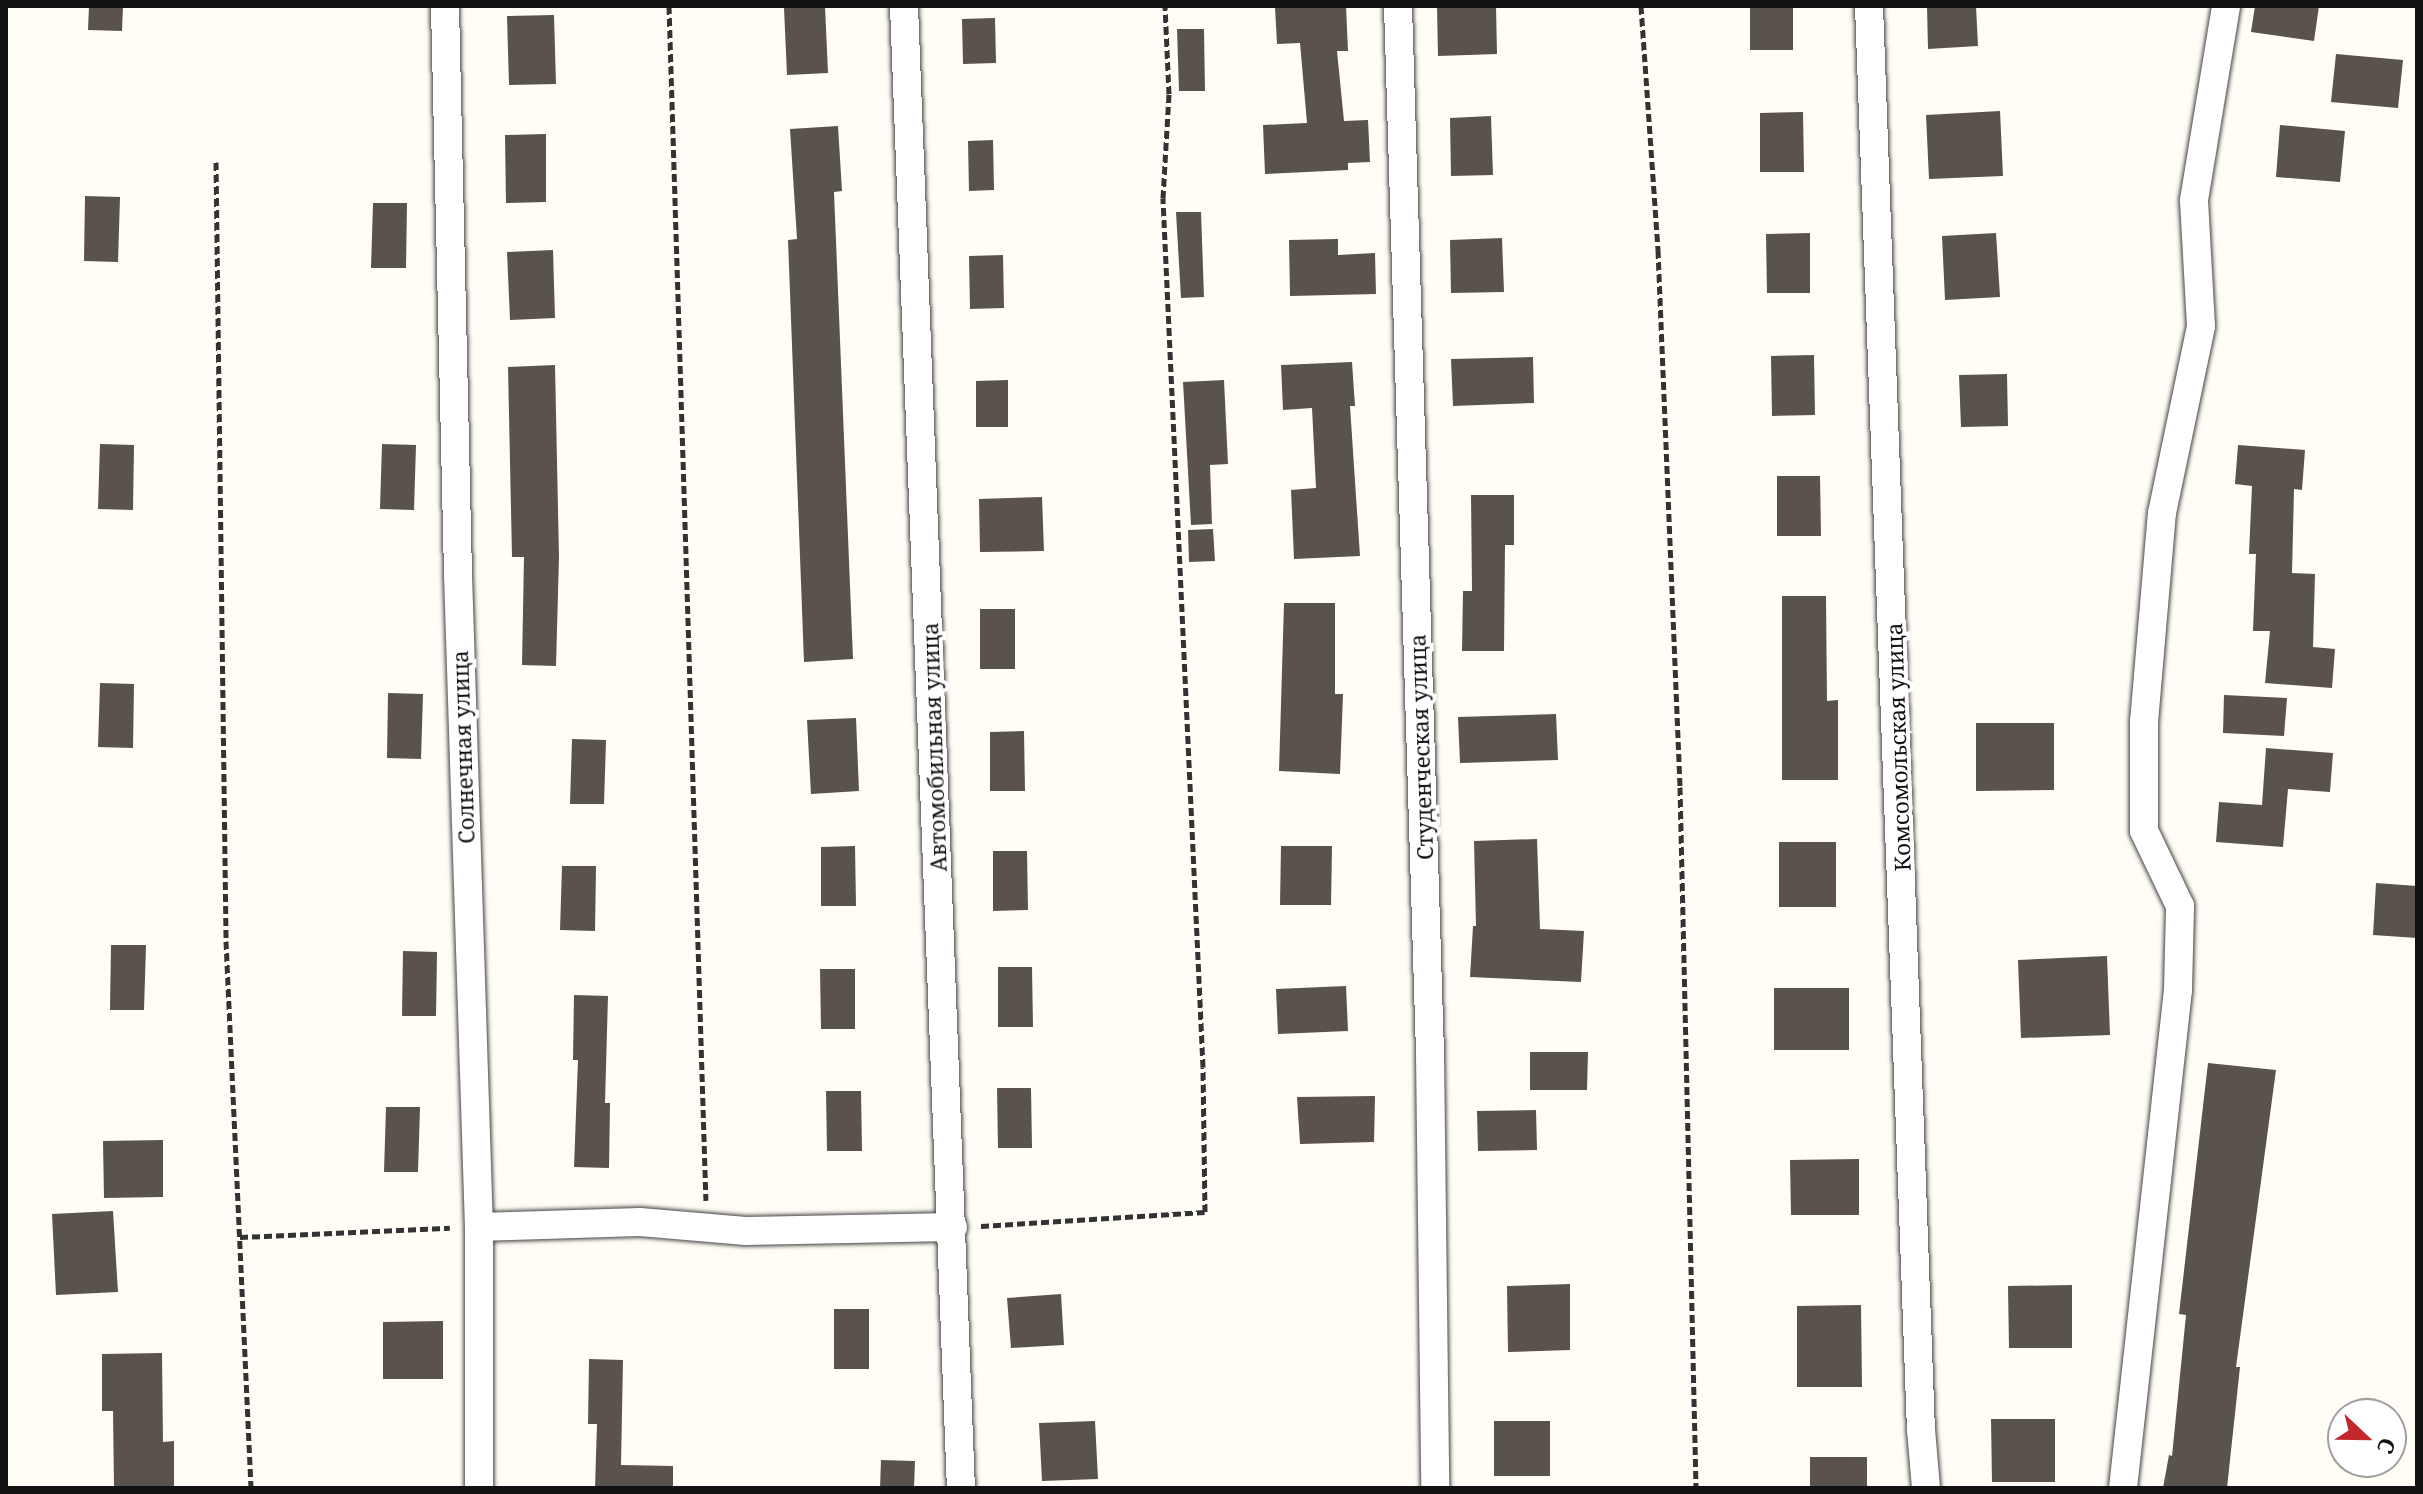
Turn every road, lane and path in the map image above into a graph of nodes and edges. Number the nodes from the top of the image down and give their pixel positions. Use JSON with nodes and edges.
{"nodes":[{"id":1,"x":445,"y":6,"type":"edge"},
{"id":2,"x":669,"y":6,"type":"edge"},
{"id":3,"x":904,"y":6,"type":"edge"},
{"id":4,"x":1165,"y":6,"type":"edge"},
{"id":5,"x":1398,"y":6,"type":"edge"},
{"id":6,"x":1641,"y":6,"type":"edge"},
{"id":7,"x":1869,"y":6,"type":"edge"},
{"id":8,"x":2226,"y":6,"type":"edge"},
{"id":9,"x":216,"y":162,"type":"dead end"},
{"id":10,"x":479,"y":1227,"type":"junction"},
{"id":11,"x":953,"y":1227,"type":"junction"},
{"id":12,"x":707,"y":1228,"type":"junction"},
{"id":13,"x":240,"y":1237,"type":"junction"},
{"id":14,"x":251,"y":1488,"type":"edge"},
{"id":15,"x":479,"y":1488,"type":"edge"},
{"id":16,"x":961,"y":1488,"type":"edge"},
{"id":17,"x":1435,"y":1488,"type":"edge"},
{"id":18,"x":1696,"y":1488,"type":"edge"},
{"id":19,"x":1926,"y":1488,"type":"edge"},
{"id":20,"x":2123,"y":1488,"type":"edge"}],
"edges":[{"from":1,"to":10,"type":"street","name":"Солнечная улица"},
{"from":2,"to":12,"type":"path"},
{"from":3,"to":11,"type":"street","name":"Автомобильная улица"},
{"from":4,"to":11,"type":"path"},
{"from":5,"to":17,"type":"street","name":"Студенческая улица"},
{"from":6,"to":18,"type":"path"},
{"from":7,"to":19,"type":"street","name":"Комсомольская улица"},
{"from":8,"to":20,"type":"street"},
{"from":9,"to":13,"type":"path"},
{"from":10,"to":12,"type":"street"},
{"from":10,"to":13,"type":"path"},
{"from":10,"to":15,"type":"street","name":"Солнечная улица"},
{"from":11,"to":12,"type":"street"},
{"from":11,"to":16,"type":"street","name":"Автомобильная улица"},
{"from":13,"to":14,"type":"path"}]}
